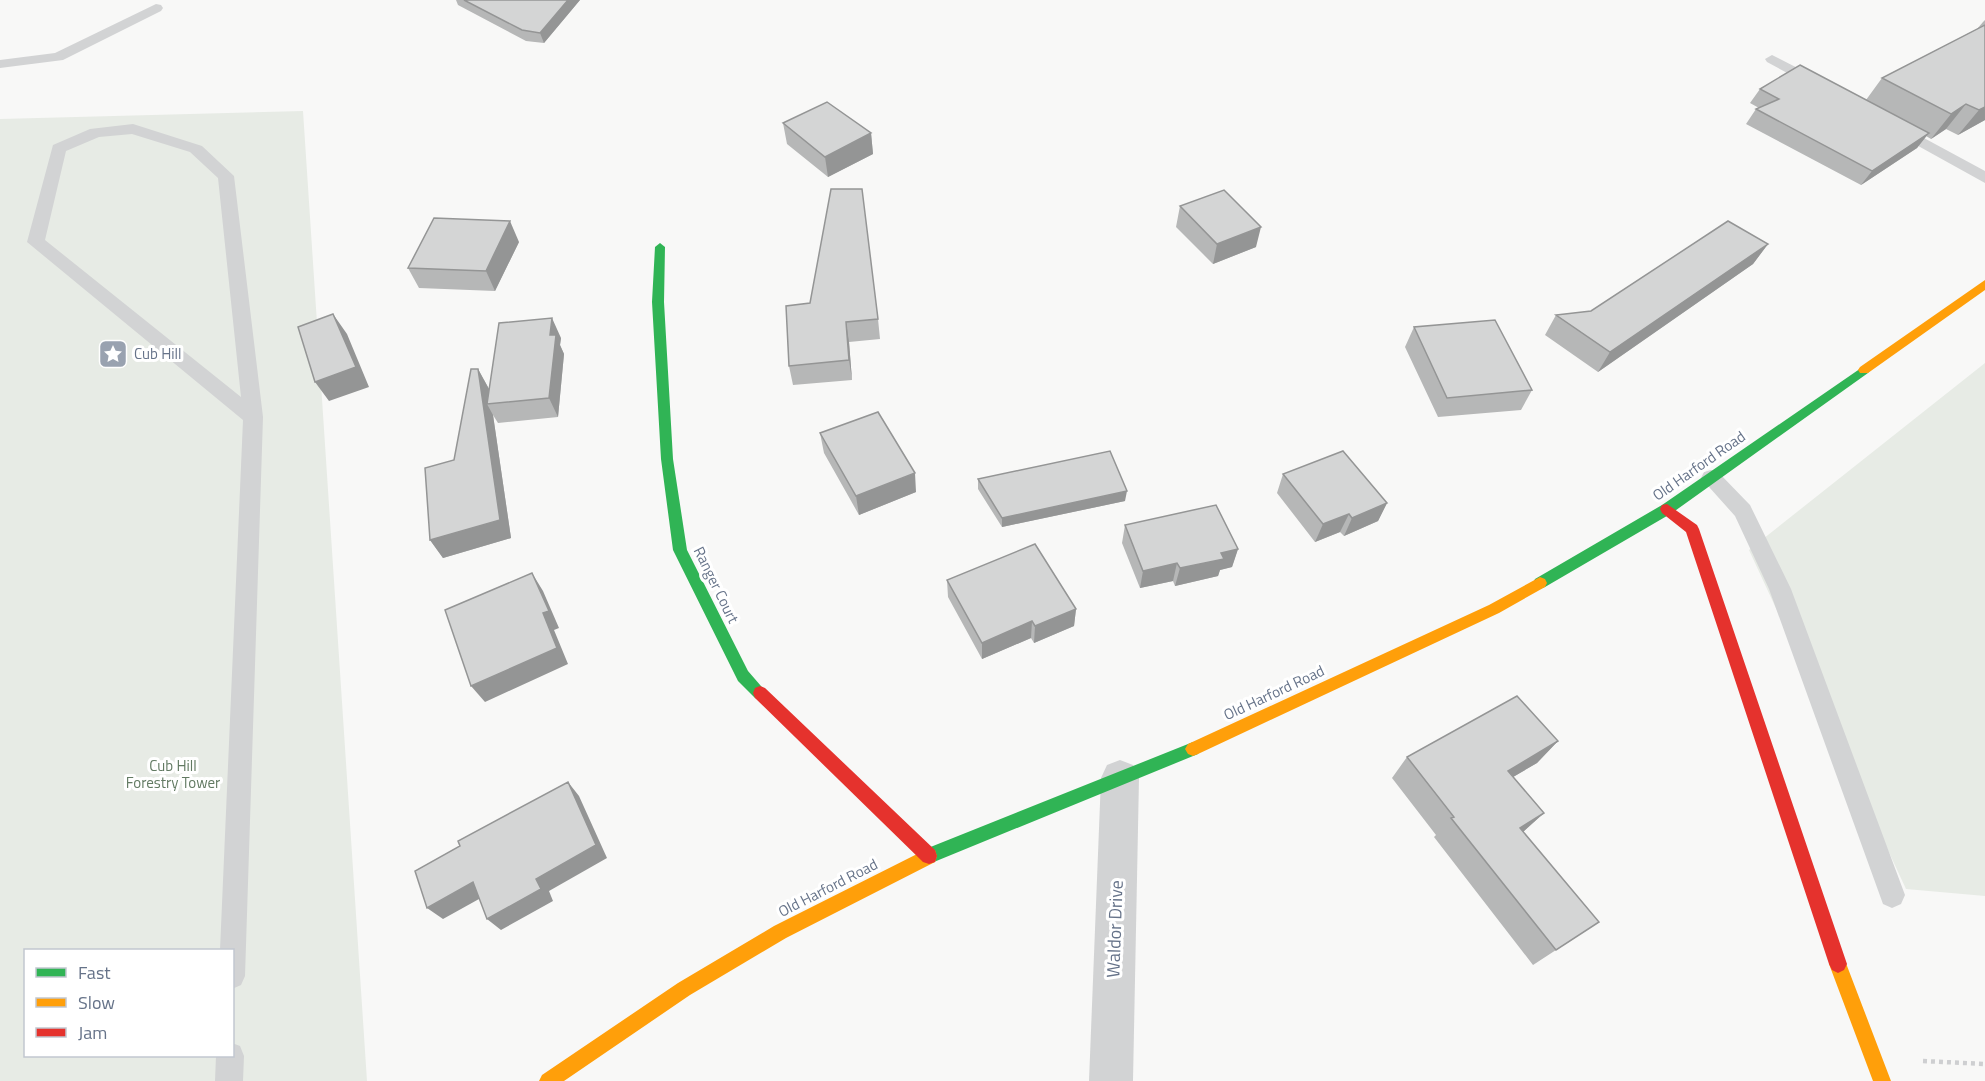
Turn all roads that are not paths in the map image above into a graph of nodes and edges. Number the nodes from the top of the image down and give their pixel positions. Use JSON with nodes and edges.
{"nodes":[{"id":1,"x":156,"y":8,"type":"dead end"},
{"id":2,"x":1772,"y":59,"type":"dead end"},
{"id":3,"x":0,"y":64,"type":"edge"},
{"id":4,"x":1833,"y":93,"type":"edge"},
{"id":5,"x":1884,"y":121,"type":"edge"},
{"id":6,"x":1985,"y":178,"type":"edge"},
{"id":7,"x":660,"y":247,"type":"dead end"},
{"id":8,"x":1985,"y":284,"type":"edge"},
{"id":9,"x":253,"y":417,"type":"junction"},
{"id":10,"x":1711,"y":478,"type":"junction"},
{"id":11,"x":1667,"y":509,"type":"junction"},
{"id":12,"x":1119,"y":778,"type":"junction"},
{"id":13,"x":929,"y":856,"type":"junction"},
{"id":14,"x":1892,"y":895,"type":"dead end"},
{"id":15,"x":233,"y":949,"type":"edge"},
{"id":16,"x":230,"y":1057,"type":"edge"},
{"id":17,"x":229,"y":1081,"type":"edge"},
{"id":18,"x":548,"y":1081,"type":"edge"},
{"id":19,"x":1110,"y":1081,"type":"edge"},
{"id":20,"x":1882,"y":1081,"type":"edge"}],
"edges":[{"from":1,"to":3,"type":"lane"},
{"from":2,"to":4,"type":"lane"},
{"from":5,"to":6,"type":"lane"},
{"from":7,"to":13,"type":"street","name":"Ranger Court"},
{"from":8,"to":10,"type":"street","name":"Old Harford Road"},
{"from":9,"to":9,"type":"lane"},
{"from":9,"to":15,"type":"lane"},
{"from":10,"to":11,"type":"street","name":"Old Harford Road"},
{"from":10,"to":14,"type":"lane"},
{"from":11,"to":12,"type":"street","name":"Old Harford Road"},
{"from":11,"to":20,"type":"street"},
{"from":12,"to":13,"type":"street","name":"Old Harford Road"},
{"from":12,"to":19,"type":"street","name":"Waldor Drive"},
{"from":13,"to":18,"type":"street","name":"Old Harford Road"},
{"from":16,"to":17,"type":"lane"}]}
